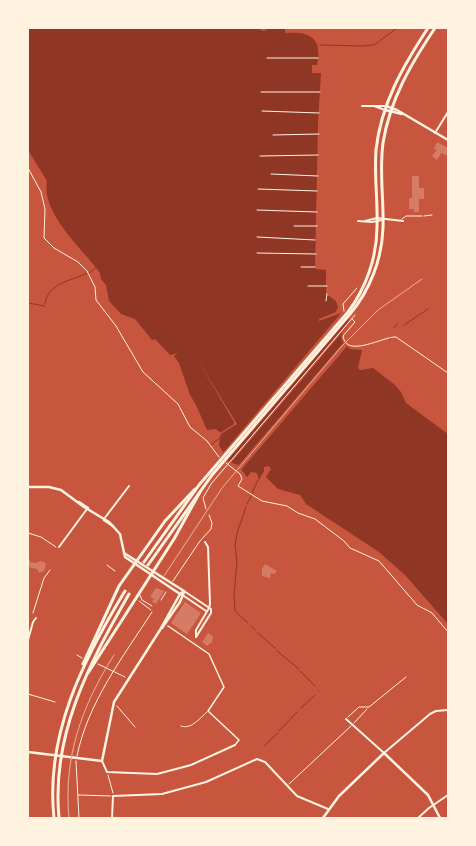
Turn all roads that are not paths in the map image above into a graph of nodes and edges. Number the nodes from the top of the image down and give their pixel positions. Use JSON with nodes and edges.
{"nodes":[{"id":1,"x":428,"y":28,"type":"edge"},
{"id":2,"x":435,"y":28,"type":"edge"},
{"id":3,"x":362,"y":106,"type":"dead end"},
{"id":4,"x":374,"y":106,"type":"junction"},
{"id":5,"x":386,"y":106,"type":"junction"},
{"id":6,"x":385,"y":110,"type":"junction"},
{"id":7,"x":391,"y":110,"type":"junction"},
{"id":8,"x":448,"y":112,"type":"edge"},
{"id":9,"x":435,"y":133,"type":"junction"},
{"id":10,"x":448,"y":140,"type":"edge"},
{"id":11,"x":422,"y":216,"type":"road end"},
{"id":12,"x":377,"y":220,"type":"junction"},
{"id":13,"x":383,"y":220,"type":"junction"},
{"id":14,"x":403,"y":220,"type":"joint"},
{"id":15,"x":358,"y":221,"type":"dead end"},
{"id":16,"x":349,"y":313,"type":"junction"},
{"id":17,"x":129,"y":486,"type":"dead end"},
{"id":18,"x":201,"y":486,"type":"junction"},
{"id":19,"x":28,"y":487,"type":"edge"},
{"id":20,"x":88,"y":508,"type":"junction"},
{"id":21,"x":104,"y":520,"type":"junction"},
{"id":22,"x":205,"y":542,"type":"dead end"},
{"id":23,"x":59,"y":548,"type":"road end"},
{"id":24,"x":124,"y":552,"type":"junction"},
{"id":25,"x":136,"y":560,"type":"junction"},
{"id":26,"x":144,"y":562,"type":"dead end"},
{"id":27,"x":134,"y":564,"type":"junction"},
{"id":28,"x":148,"y":565,"type":"dead end"},
{"id":29,"x":152,"y":573,"type":"junction"},
{"id":30,"x":125,"y":591,"type":"dead end"},
{"id":31,"x":184,"y":592,"type":"junction"},
{"id":32,"x":129,"y":594,"type":"dead end"},
{"id":33,"x":139,"y":594,"type":"junction"},
{"id":34,"x":182,"y":595,"type":"junction"},
{"id":35,"x":152,"y":606,"type":"dead end"},
{"id":36,"x":209,"y":608,"type":"junction"},
{"id":37,"x":206,"y":612,"type":"junction"},
{"id":38,"x":36,"y":618,"type":"dead end"},
{"id":39,"x":199,"y":624,"type":"junction"},
{"id":40,"x":168,"y":626,"type":"dead end"},
{"id":41,"x":203,"y":626,"type":"junction"},
{"id":42,"x":28,"y":640,"type":"edge"},
{"id":43,"x":77,"y":679,"type":"junction"},
{"id":44,"x":81,"y":685,"type":"junction"},
{"id":45,"x":448,"y":710,"type":"edge"},
{"id":46,"x":346,"y":719,"type":"road end"},
{"id":47,"x":235,"y":745,"type":"joint"},
{"id":48,"x":28,"y":752,"type":"edge"},
{"id":49,"x":384,"y":753,"type":"junction"},
{"id":50,"x":102,"y":761,"type":"junction"},
{"id":51,"x":448,"y":794,"type":"edge"},
{"id":52,"x":434,"y":804,"type":"junction"},
{"id":53,"x":328,"y":809,"type":"junction"},
{"id":54,"x":54,"y":818,"type":"edge"},
{"id":55,"x":59,"y":818,"type":"edge"},
{"id":56,"x":112,"y":818,"type":"edge"},
{"id":57,"x":323,"y":818,"type":"edge"},
{"id":58,"x":418,"y":818,"type":"edge"},
{"id":59,"x":440,"y":818,"type":"edge"}],
"edges":[{"from":1,"to":5,"type":"main road"},
{"from":2,"to":7,"type":"main road"},
{"from":3,"to":4,"type":"street"},
{"from":4,"to":5,"type":"street"},
{"from":4,"to":6,"type":"street"},
{"from":5,"to":6,"type":"main road"},
{"from":5,"to":7,"type":"street"},
{"from":6,"to":7,"type":"street"},
{"from":6,"to":12,"type":"main road"},
{"from":7,"to":9,"type":"street"},
{"from":7,"to":13,"type":"main road"},
{"from":8,"to":9,"type":"street"},
{"from":9,"to":10,"type":"street"},
{"from":11,"to":14,"type":"lane"},
{"from":12,"to":13,"type":"street"},
{"from":12,"to":15,"type":"street"},
{"from":12,"to":16,"type":"main road"},
{"from":13,"to":14,"type":"street"},
{"from":13,"to":16,"type":"main road"},
{"from":16,"to":18,"type":"main road"},
{"from":17,"to":21,"type":"street"},
{"from":18,"to":25,"type":"main road"},
{"from":18,"to":26,"type":"main road"},
{"from":18,"to":28,"type":"main road"},
{"from":18,"to":29,"type":"main road"},
{"from":19,"to":20,"type":"street"},
{"from":20,"to":21,"type":"street"},
{"from":20,"to":23,"type":"street"},
{"from":21,"to":24,"type":"street"},
{"from":22,"to":36,"type":"street"},
{"from":24,"to":25,"type":"street"},
{"from":24,"to":27,"type":"street"},
{"from":25,"to":27,"type":"main road"},
{"from":25,"to":29,"type":"street"},
{"from":27,"to":29,"type":"street"},
{"from":27,"to":43,"type":"main road"},
{"from":29,"to":31,"type":"street"},
{"from":29,"to":33,"type":"main road"},
{"from":29,"to":34,"type":"street"},
{"from":30,"to":43,"type":"main road"},
{"from":31,"to":34,"type":"street"},
{"from":31,"to":36,"type":"street"},
{"from":32,"to":44,"type":"main road"},
{"from":33,"to":35,"type":"lane"},
{"from":33,"to":44,"type":"main road"},
{"from":34,"to":37,"type":"street"},
{"from":34,"to":50,"type":"street"},
{"from":36,"to":37,"type":"street"},
{"from":36,"to":41,"type":"street"},
{"from":37,"to":39,"type":"street"},
{"from":38,"to":42,"type":"street"},
{"from":39,"to":41,"type":"street"},
{"from":39,"to":41,"type":"street"},
{"from":40,"to":47,"type":"street"},
{"from":43,"to":54,"type":"main road"},
{"from":44,"to":55,"type":"main road"},
{"from":45,"to":49,"type":"street"},
{"from":46,"to":49,"type":"street"},
{"from":47,"to":50,"type":"street"},
{"from":48,"to":50,"type":"street"},
{"from":49,"to":52,"type":"street"},
{"from":49,"to":53,"type":"street"},
{"from":51,"to":52,"type":"street"},
{"from":52,"to":58,"type":"street"},
{"from":52,"to":59,"type":"street"},
{"from":53,"to":56,"type":"street"},
{"from":53,"to":57,"type":"street"}]}
